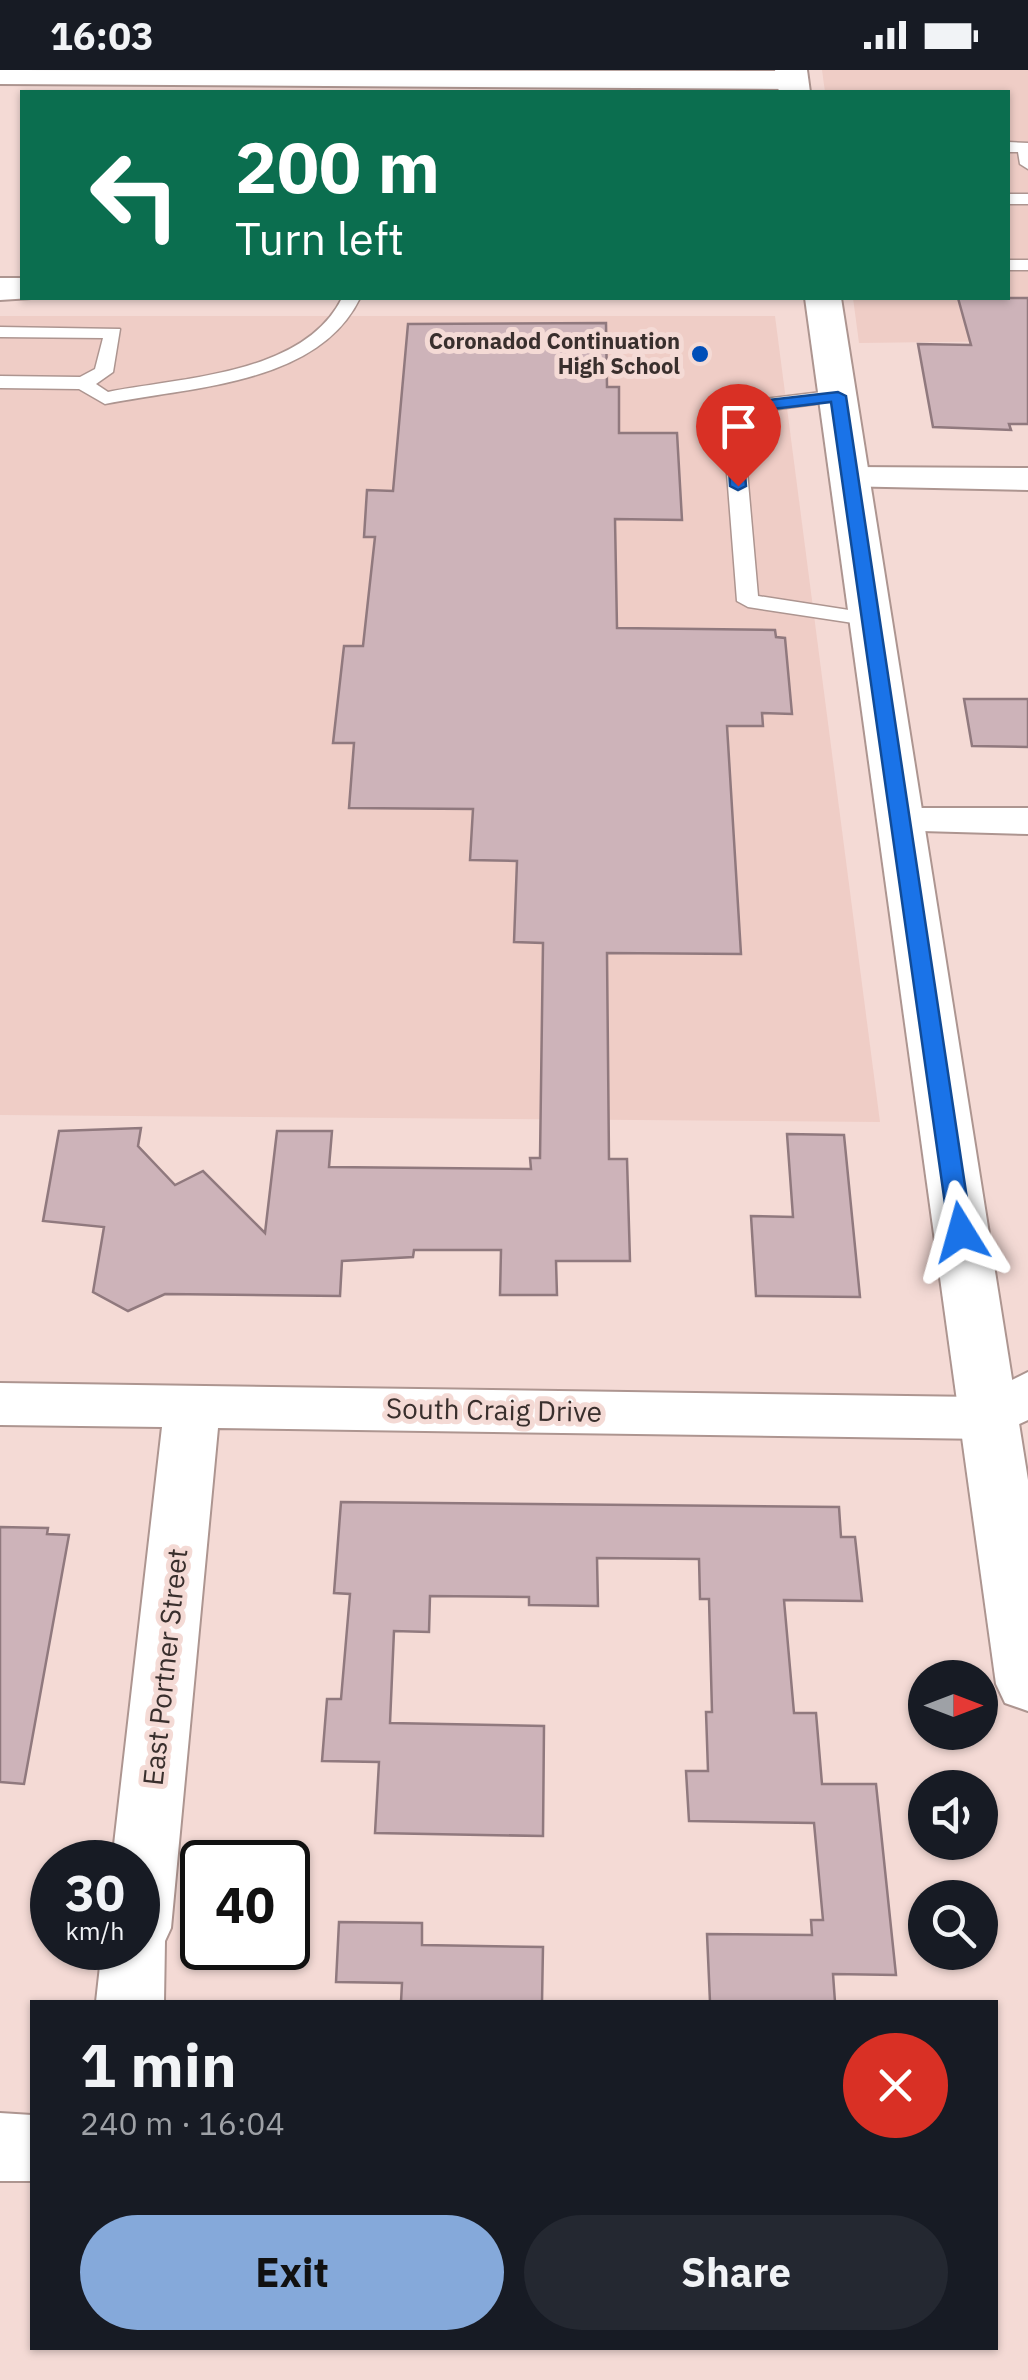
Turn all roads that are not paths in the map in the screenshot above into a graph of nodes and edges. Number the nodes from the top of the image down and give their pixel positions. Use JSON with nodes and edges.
{"nodes":[{"id":1,"x":204,"y":74,"type":"edge"},
{"id":2,"x":451,"y":74,"type":"edge"},
{"id":3,"x":0,"y":75,"type":"edge"},
{"id":4,"x":793,"y":81,"type":"edge"},
{"id":5,"x":1010,"y":147,"type":"edge"},
{"id":6,"x":1028,"y":164,"type":"edge"},
{"id":7,"x":351,"y":300,"type":"edge"},
{"id":8,"x":823,"y":300,"type":"edge"},
{"id":9,"x":0,"y":332,"type":"edge"},
{"id":10,"x":0,"y":382,"type":"edge"},
{"id":11,"x":84,"y":383,"type":"junction"},
{"id":12,"x":838,"y":396,"type":"junction"},
{"id":13,"x":852,"y":478,"type":"junction"},
{"id":14,"x":1028,"y":478,"type":"edge"},
{"id":15,"x":872,"y":620,"type":"junction"},
{"id":16,"x":902,"y":820,"type":"junction"},
{"id":17,"x":1028,"y":822,"type":"edge"},
{"id":18,"x":0,"y":1404,"type":"edge"},
{"id":19,"x":192,"y":1406,"type":"junction"},
{"id":20,"x":1008,"y":1406,"type":"edge"},
{"id":21,"x":1028,"y":1684,"type":"edge"},
{"id":22,"x":147,"y":1840,"type":"edge"},
{"id":23,"x":134,"y":1970,"type":"edge"},
{"id":24,"x":130,"y":2000,"type":"edge"},
{"id":25,"x":0,"y":2148,"type":"edge"},
{"id":26,"x":30,"y":2148,"type":"edge"}],
"edges":[{"from":1,"to":2,"type":"street"},
{"from":1,"to":3,"type":"street"},
{"from":2,"to":4,"type":"street"},
{"from":5,"to":6,"type":"lane"},
{"from":7,"to":11,"type":"lane"},
{"from":8,"to":12,"type":"street"},
{"from":9,"to":11,"type":"lane"},
{"from":10,"to":11,"type":"lane"},
{"from":12,"to":13,"type":"street"},
{"from":12,"to":15,"type":"lane"},
{"from":13,"to":14,"type":"street"},
{"from":13,"to":15,"type":"street"},
{"from":15,"to":16,"type":"street"},
{"from":16,"to":17,"type":"street"},
{"from":16,"to":20,"type":"street"},
{"from":18,"to":19,"type":"street","name":"South Craig Drive"},
{"from":19,"to":20,"type":"street","name":"South Craig Drive"},
{"from":19,"to":22,"type":"street","name":"East Portner Street"},
{"from":20,"to":21,"type":"street"},
{"from":23,"to":24,"type":"street"},
{"from":25,"to":26,"type":"street"}]}
